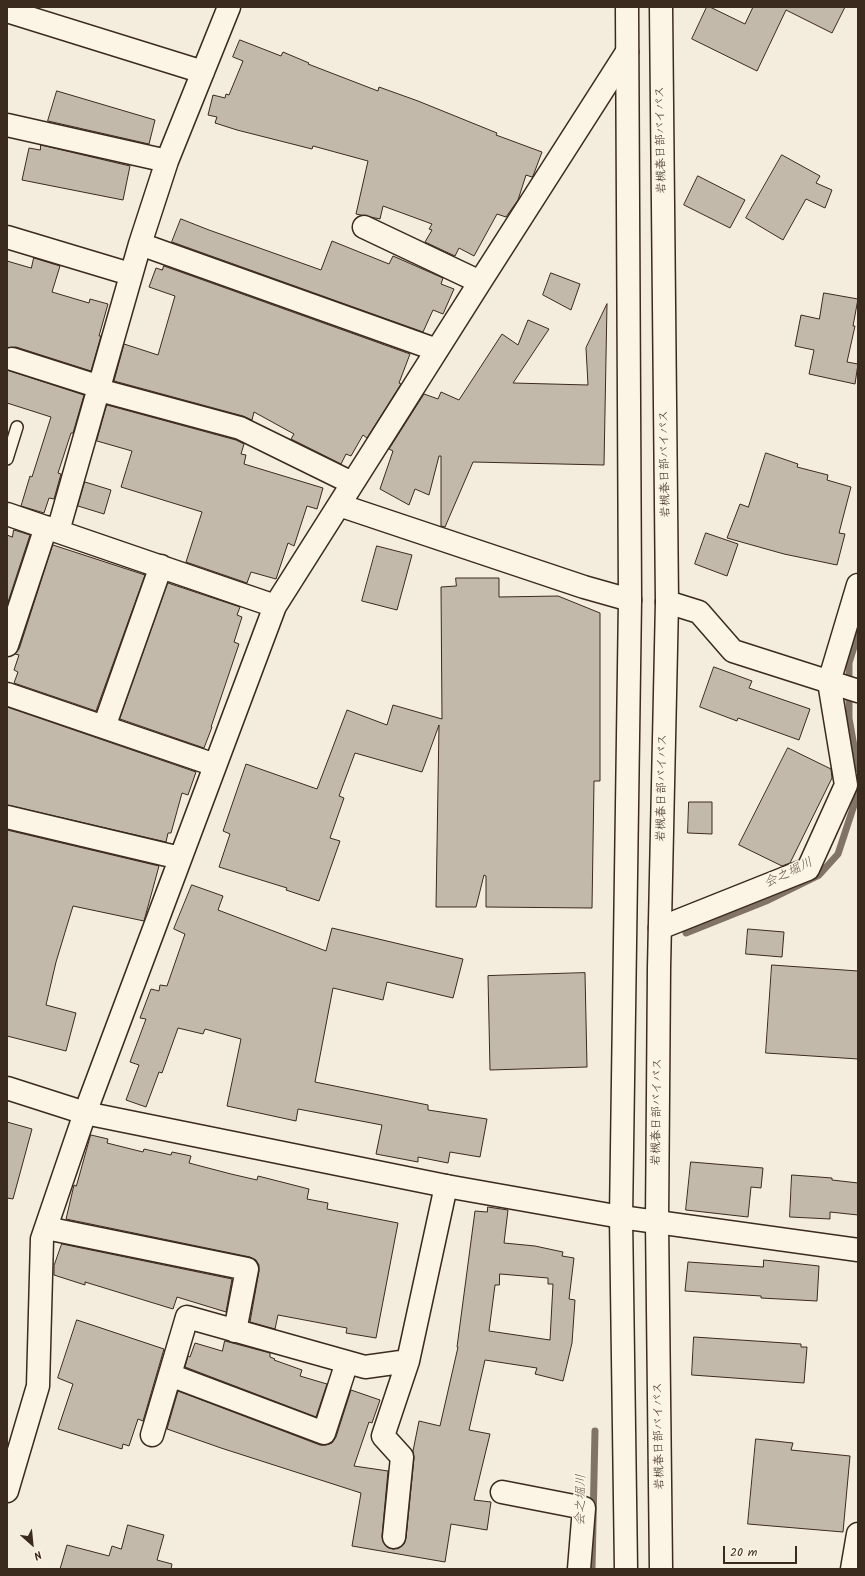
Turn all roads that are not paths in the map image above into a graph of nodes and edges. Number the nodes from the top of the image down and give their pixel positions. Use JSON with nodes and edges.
{"nodes":[{"id":1,"x":229,"y":7,"type":"edge"},
{"id":2,"x":627,"y":7,"type":"edge"},
{"id":3,"x":661,"y":7,"type":"edge"},
{"id":4,"x":7,"y":11,"type":"edge"},
{"id":5,"x":627,"y":52,"type":"junction"},
{"id":6,"x":203,"y":72,"type":"junction"},
{"id":7,"x":7,"y":125,"type":"edge"},
{"id":8,"x":167,"y":161,"type":"junction"},
{"id":9,"x":364,"y":227,"type":"dead end"},
{"id":10,"x":7,"y":237,"type":"edge"},
{"id":11,"x":140,"y":244,"type":"junction"},
{"id":12,"x":130,"y":274,"type":"junction"},
{"id":13,"x":480,"y":282,"type":"junction"},
{"id":14,"x":437,"y":350,"type":"junction"},
{"id":15,"x":12,"y":359,"type":"dead end"},
{"id":16,"x":99,"y":388,"type":"junction"},
{"id":17,"x":17,"y":427,"type":"dead end"},
{"id":18,"x":7,"y":459,"type":"edge"},
{"id":19,"x":352,"y":483,"type":"junction"},
{"id":20,"x":339,"y":505,"type":"junction"},
{"id":21,"x":7,"y":514,"type":"edge"},
{"id":22,"x":52,"y":529,"type":"junction"},
{"id":23,"x":161,"y":566,"type":"junction"},
{"id":24,"x":858,"y":585,"type":"edge"},
{"id":25,"x":630,"y":600,"type":"junction"},
{"id":26,"x":668,"y":602,"type":"junction"},
{"id":27,"x":276,"y":606,"type":"junction"},
{"id":28,"x":7,"y":645,"type":"edge"},
{"id":29,"x":842,"y":686,"type":"edge"},
{"id":30,"x":7,"y":694,"type":"edge"},
{"id":31,"x":104,"y":727,"type":"junction"},
{"id":32,"x":215,"y":765,"type":"junction"},
{"id":33,"x":7,"y":817,"type":"edge"},
{"id":34,"x":180,"y":858,"type":"junction"},
{"id":35,"x":660,"y":928,"type":"junction"},
{"id":36,"x":7,"y":1088,"type":"edge"},
{"id":37,"x":85,"y":1113,"type":"junction"},
{"id":38,"x":446,"y":1186,"type":"junction"},
{"id":39,"x":621,"y":1217,"type":"junction"},
{"id":40,"x":657,"y":1222,"type":"junction"},
{"id":41,"x":46,"y":1228,"type":"junction"},
{"id":42,"x":858,"y":1250,"type":"edge"},
{"id":43,"x":235,"y":1331,"type":"junction"},
{"id":44,"x":408,"y":1361,"type":"junction"},
{"id":45,"x":347,"y":1362,"type":"junction"},
{"id":46,"x":170,"y":1375,"type":"junction"},
{"id":47,"x":152,"y":1435,"type":"dead end"},
{"id":48,"x":7,"y":1490,"type":"edge"},
{"id":49,"x":502,"y":1492,"type":"dead end"},
{"id":50,"x":858,"y":1534,"type":"edge"},
{"id":51,"x":394,"y":1537,"type":"dead end"},
{"id":52,"x":579,"y":1569,"type":"edge"},
{"id":53,"x":626,"y":1569,"type":"edge"},
{"id":54,"x":661,"y":1569,"type":"edge"},
{"id":55,"x":852,"y":1569,"type":"edge"}],
"edges":[{"from":1,"to":6,"type":"main road"},
{"from":2,"to":5,"type":"main road"},
{"from":3,"to":26,"type":"main road","name":"岩槻春日部バイパス"},
{"from":4,"to":6,"type":"main road"},
{"from":5,"to":13,"type":"main road"},
{"from":5,"to":25,"type":"main road"},
{"from":6,"to":8,"type":"main road"},
{"from":7,"to":8,"type":"main road"},
{"from":8,"to":11,"type":"main road"},
{"from":9,"to":13,"type":"main road"},
{"from":10,"to":12,"type":"main road"},
{"from":11,"to":12,"type":"main road"},
{"from":11,"to":14,"type":"main road"},
{"from":12,"to":16,"type":"main road"},
{"from":13,"to":14,"type":"main road"},
{"from":14,"to":19,"type":"main road"},
{"from":15,"to":16,"type":"main road"},
{"from":16,"to":19,"type":"main road"},
{"from":16,"to":22,"type":"main road"},
{"from":17,"to":18,"type":"lane"},
{"from":19,"to":20,"type":"main road"},
{"from":20,"to":25,"type":"main road"},
{"from":20,"to":27,"type":"main road"},
{"from":21,"to":22,"type":"main road"},
{"from":22,"to":23,"type":"main road"},
{"from":22,"to":28,"type":"main road"},
{"from":23,"to":27,"type":"main road"},
{"from":23,"to":31,"type":"main road"},
{"from":24,"to":29,"type":"main road"},
{"from":25,"to":39,"type":"main road"},
{"from":26,"to":29,"type":"main road"},
{"from":26,"to":35,"type":"main road","name":"岩槻春日部バイパス"},
{"from":27,"to":32,"type":"main road"},
{"from":29,"to":35,"type":"main road"},
{"from":30,"to":31,"type":"main road"},
{"from":31,"to":32,"type":"main road"},
{"from":32,"to":34,"type":"main road"},
{"from":33,"to":34,"type":"main road"},
{"from":34,"to":37,"type":"main road"},
{"from":35,"to":40,"type":"main road","name":"岩槻春日部バイパス"},
{"from":36,"to":37,"type":"main road"},
{"from":37,"to":38,"type":"main road"},
{"from":37,"to":41,"type":"main road"},
{"from":38,"to":39,"type":"main road"},
{"from":38,"to":44,"type":"main road"},
{"from":39,"to":40,"type":"main road"},
{"from":39,"to":53,"type":"main road"},
{"from":40,"to":42,"type":"main road"},
{"from":40,"to":54,"type":"main road","name":"岩槻春日部バイパス"},
{"from":41,"to":43,"type":"main road"},
{"from":41,"to":48,"type":"main road"},
{"from":43,"to":45,"type":"main road"},
{"from":43,"to":46,"type":"main road"},
{"from":44,"to":45,"type":"main road"},
{"from":44,"to":51,"type":"main road"},
{"from":45,"to":46,"type":"main road"},
{"from":46,"to":47,"type":"main road"},
{"from":49,"to":52,"type":"main road"},
{"from":50,"to":55,"type":"main road"}]}
